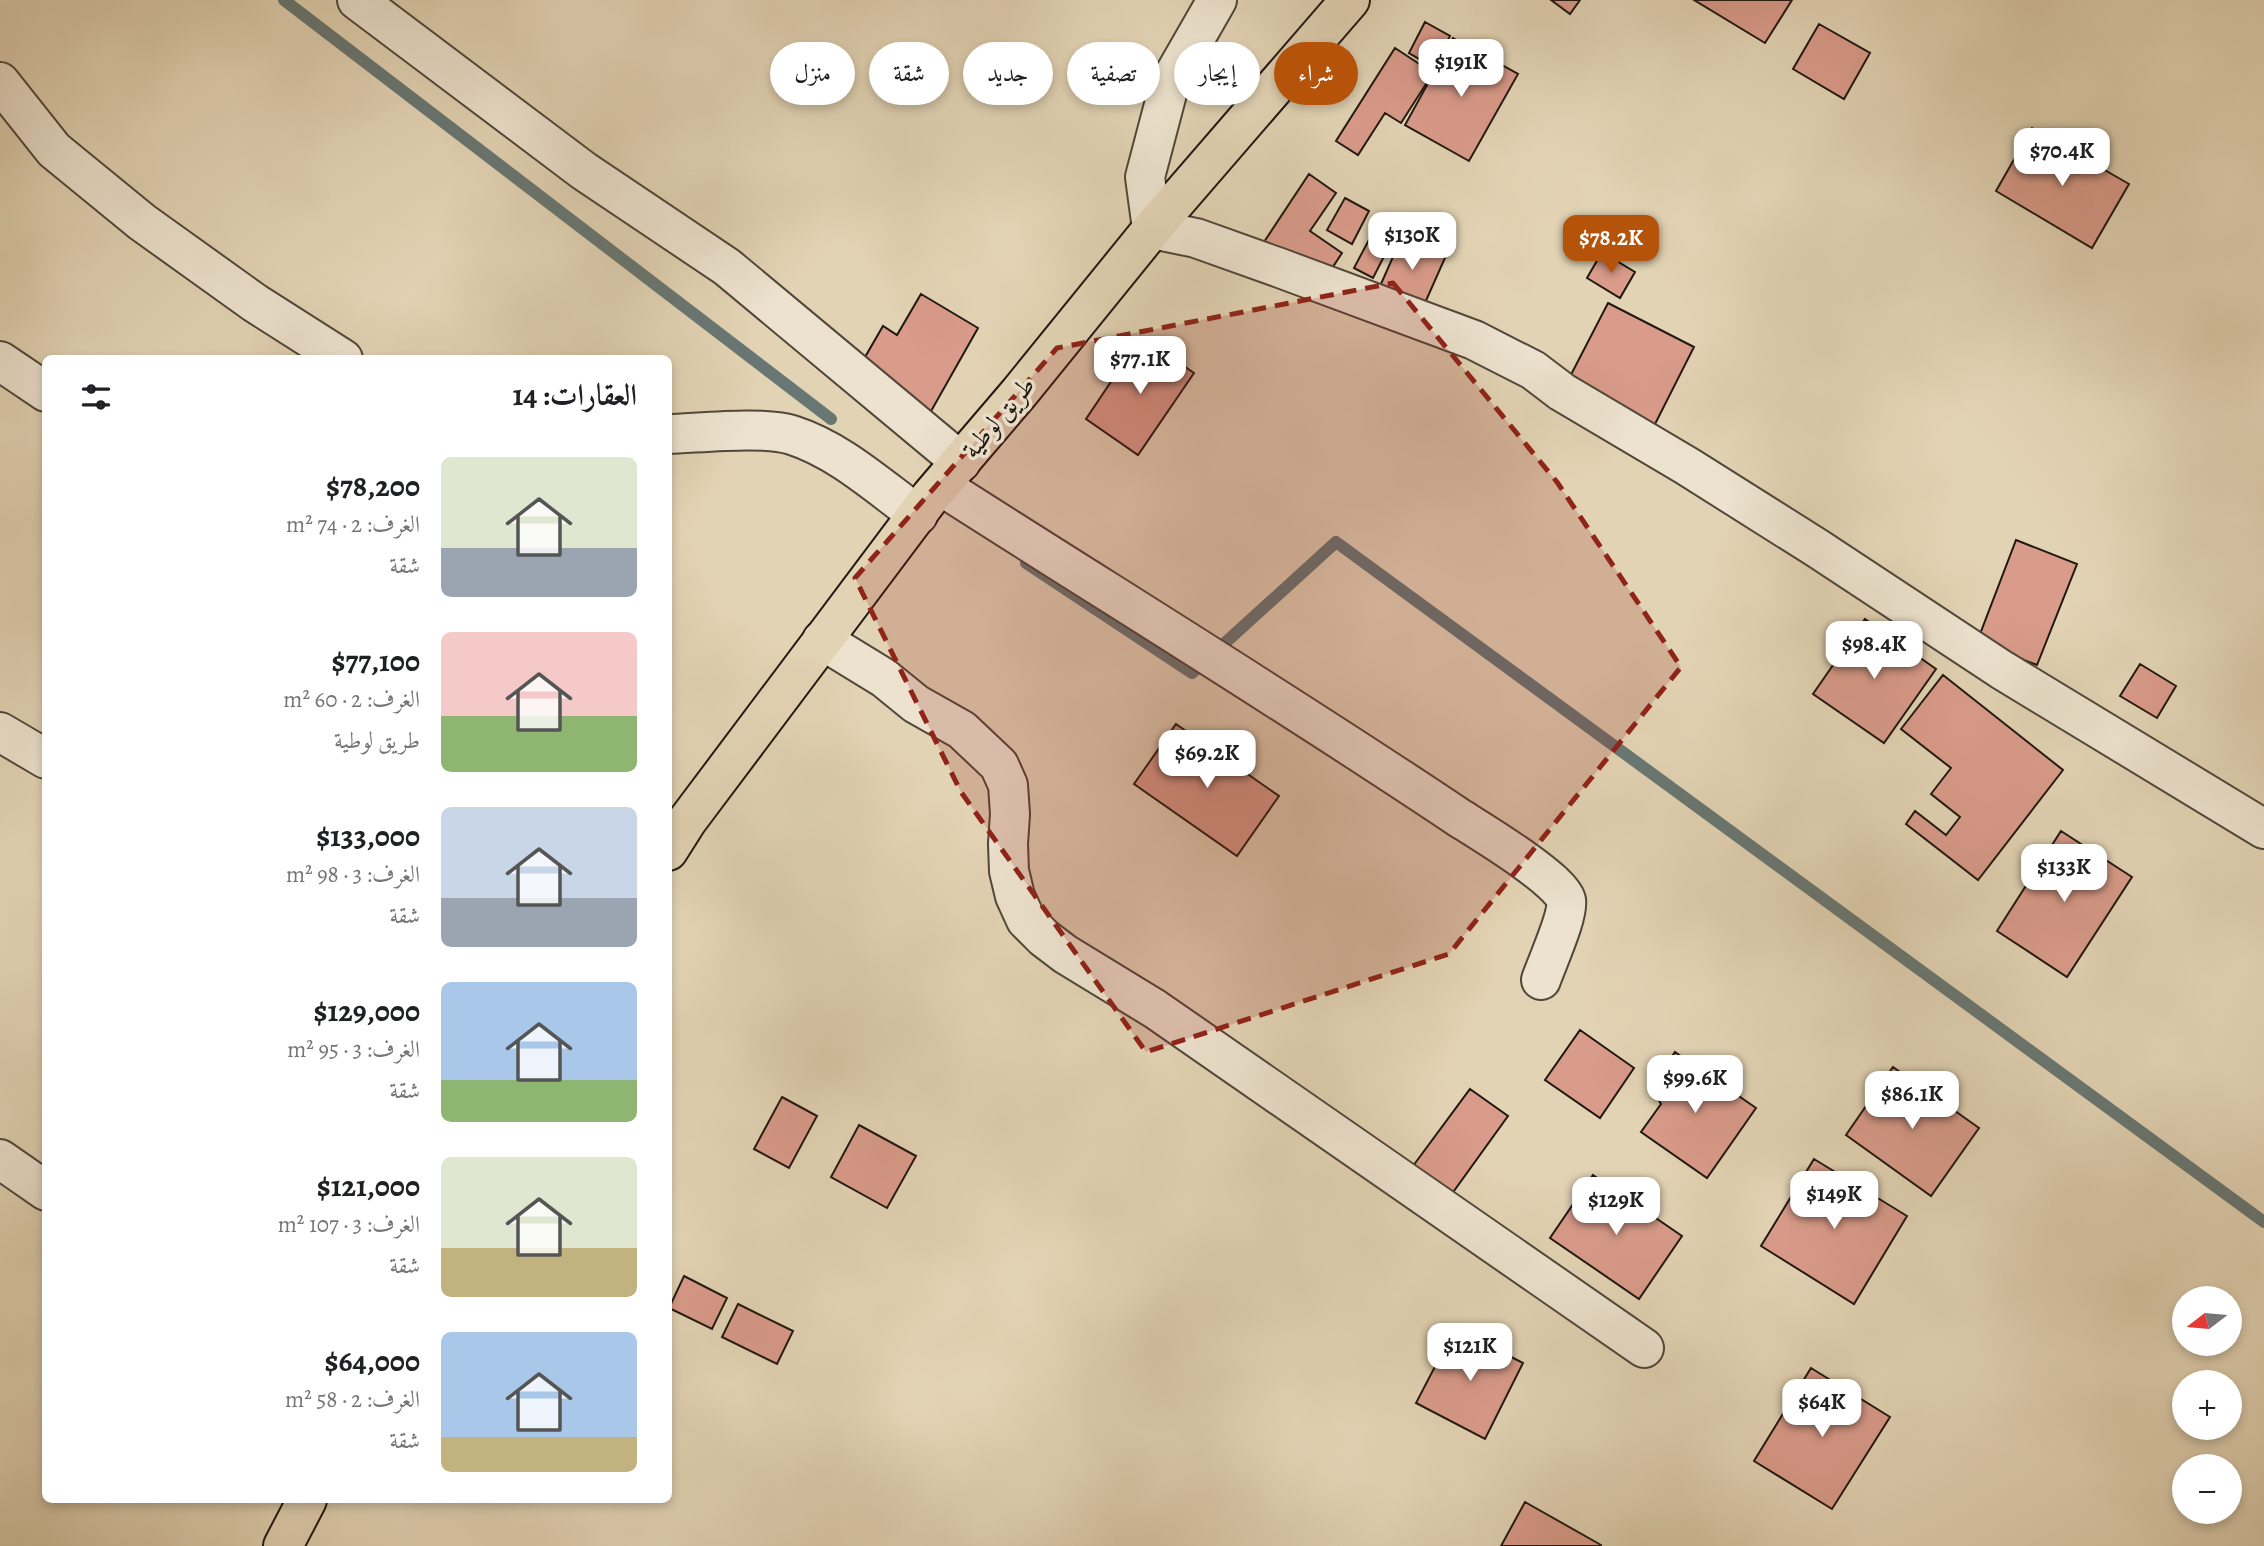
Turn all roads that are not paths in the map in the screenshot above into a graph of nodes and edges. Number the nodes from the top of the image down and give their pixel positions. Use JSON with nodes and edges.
{"nodes":[{"id":1,"x":357,"y":0,"type":"edge"},
{"id":2,"x":1217,"y":0,"type":"edge"},
{"id":3,"x":1350,"y":0,"type":"edge"},
{"id":4,"x":0,"y":82,"type":"edge"},
{"id":5,"x":1152,"y":229,"type":"junction"},
{"id":6,"x":337,"y":355,"type":"edge"},
{"id":7,"x":0,"y":362,"type":"edge"},
{"id":8,"x":42,"y":389,"type":"edge"},
{"id":9,"x":672,"y":434,"type":"edge"},
{"id":10,"x":951,"y":474,"type":"junction"},
{"id":11,"x":918,"y":515,"type":"junction"},
{"id":12,"x":822,"y":640,"type":"junction"},
{"id":13,"x":0,"y":732,"type":"edge"},
{"id":14,"x":42,"y":758,"type":"edge"},
{"id":15,"x":675,"y":827,"type":"edge"},
{"id":16,"x":2264,"y":830,"type":"edge"},
{"id":17,"x":1541,"y":980,"type":"dead end"},
{"id":18,"x":0,"y":1159,"type":"edge"},
{"id":19,"x":42,"y":1188,"type":"edge"},
{"id":20,"x":1644,"y":1348,"type":"dead end"},
{"id":21,"x":305,"y":1503,"type":"edge"},
{"id":22,"x":282,"y":1546,"type":"edge"}],
"edges":[{"from":1,"to":10,"type":"street"},
{"from":2,"to":5,"type":"street"},
{"from":3,"to":5,"type":"main road","name":"طريق لوطية"},
{"from":4,"to":6,"type":"street"},
{"from":5,"to":10,"type":"main road","name":"طريق لوطية"},
{"from":5,"to":16,"type":"street"},
{"from":7,"to":8,"type":"street"},
{"from":9,"to":11,"type":"street"},
{"from":10,"to":11,"type":"main road","name":"طريق لوطية"},
{"from":10,"to":17,"type":"street"},
{"from":11,"to":12,"type":"main road","name":"طريق لوطية"},
{"from":12,"to":15,"type":"main road","name":"طريق لوطية"},
{"from":12,"to":20,"type":"street"},
{"from":13,"to":14,"type":"street"},
{"from":18,"to":19,"type":"street"},
{"from":21,"to":22,"type":"main road"}]}
